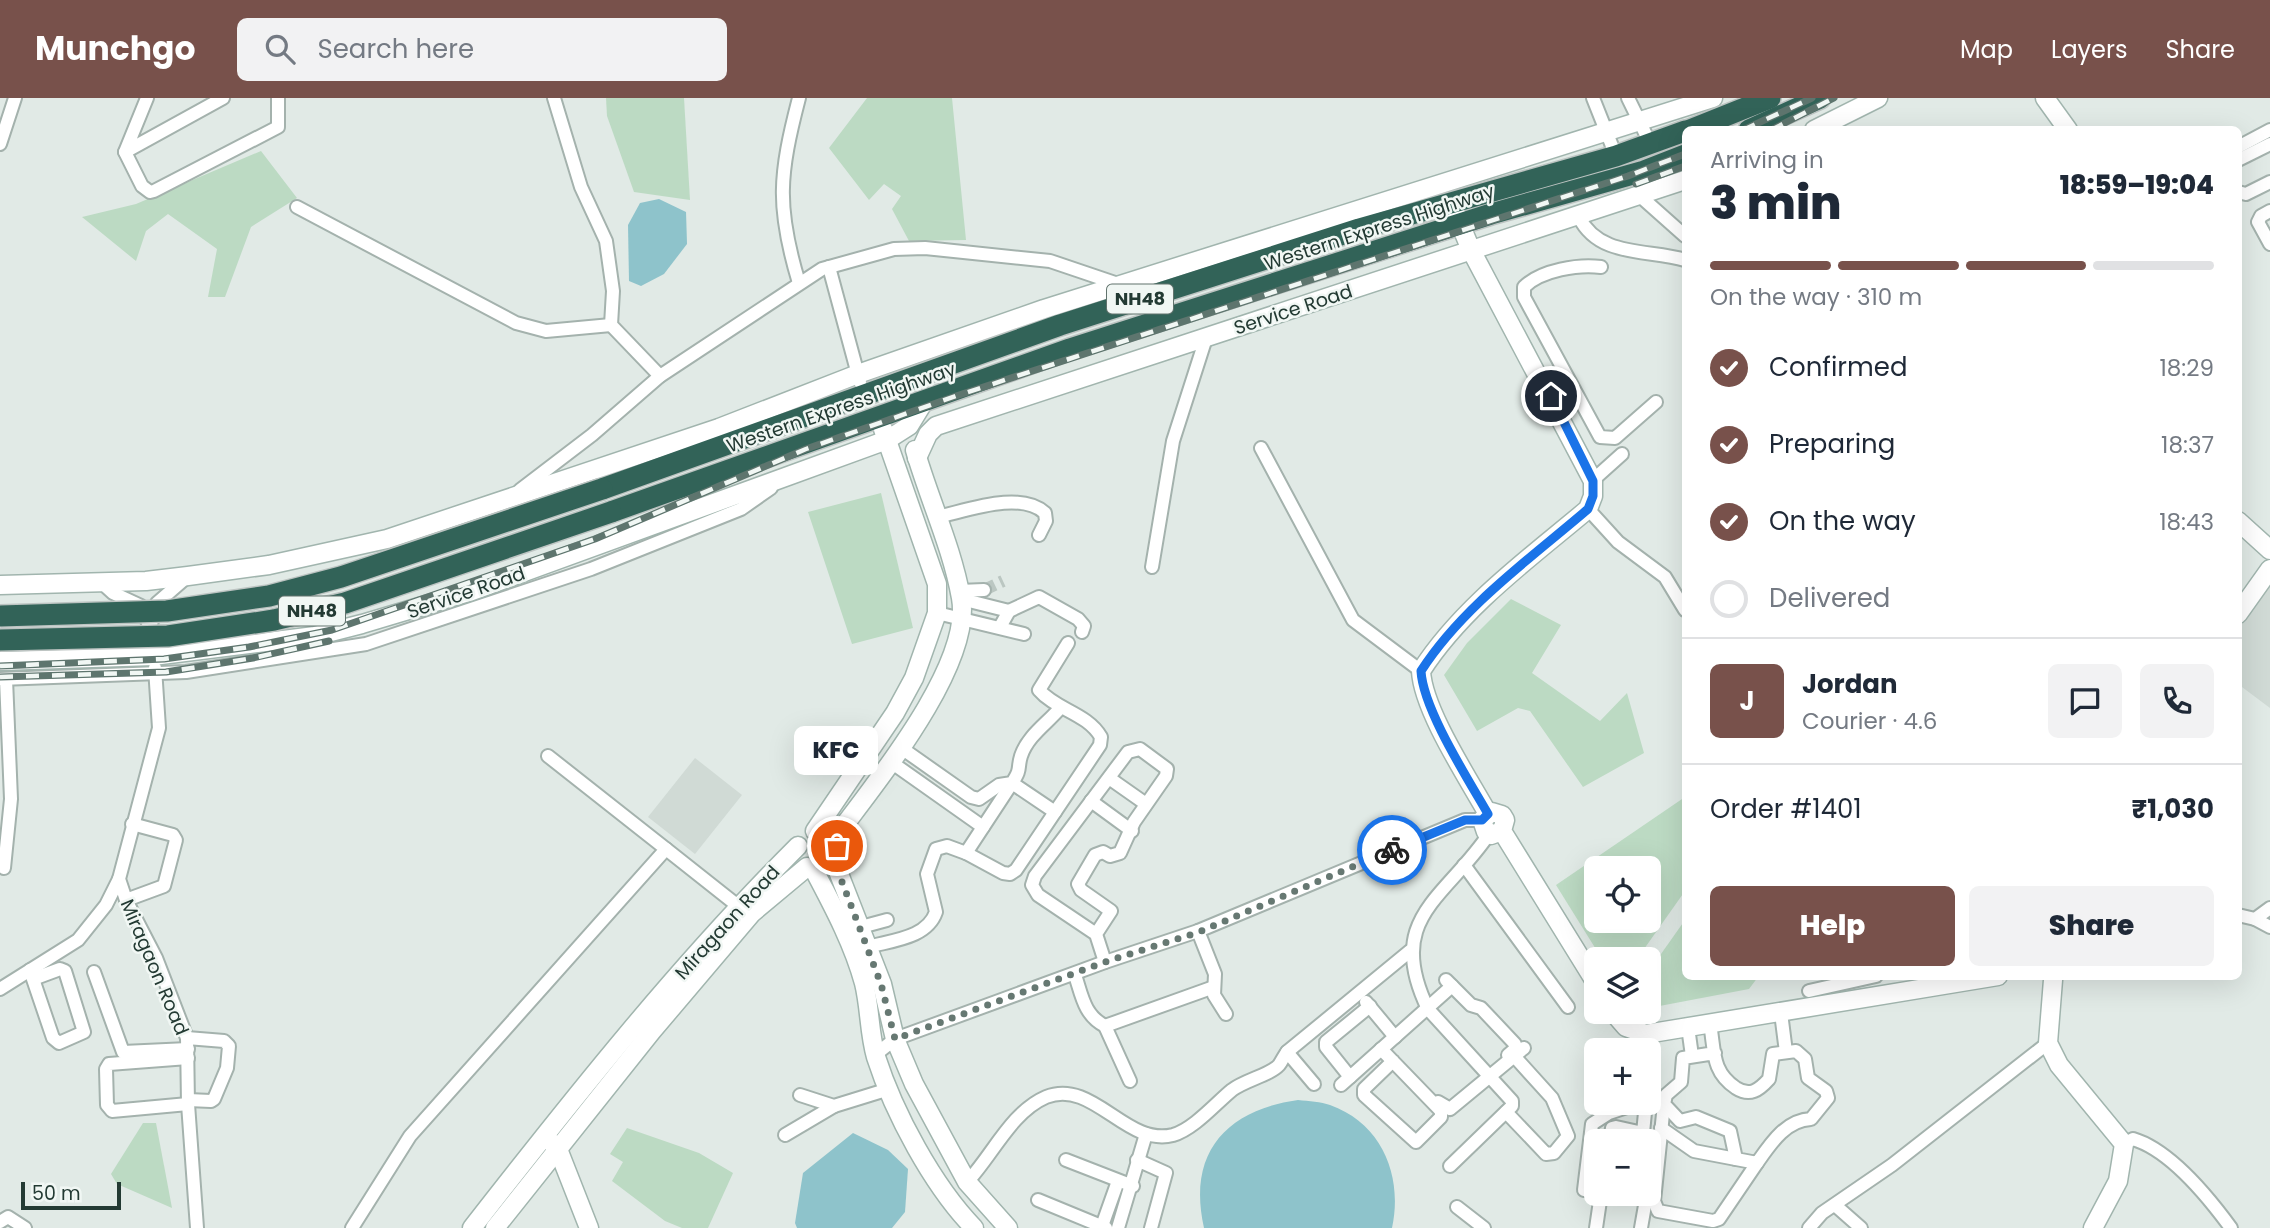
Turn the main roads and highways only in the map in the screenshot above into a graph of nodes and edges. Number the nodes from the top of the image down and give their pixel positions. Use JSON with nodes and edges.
{"nodes":[{"id":1,"x":1713,"y":98,"type":"edge"},
{"id":2,"x":1770,"y":98,"type":"edge"},
{"id":3,"x":1820,"y":98,"type":"edge"},
{"id":4,"x":1878,"y":98,"type":"edge"},
{"id":5,"x":2045,"y":98,"type":"edge"},
{"id":6,"x":1700,"y":126,"type":"edge"},
{"id":7,"x":1758,"y":126,"type":"edge"},
{"id":8,"x":1822,"y":126,"type":"edge"},
{"id":9,"x":2065,"y":126,"type":"edge"},
{"id":10,"x":1682,"y":132,"type":"edge"},
{"id":11,"x":1682,"y":156,"type":"edge"},
{"id":12,"x":1682,"y":181,"type":"edge"},
{"id":13,"x":1451,"y":202,"type":"junction"},
{"id":14,"x":1459,"y":224,"type":"junction"},
{"id":15,"x":1471,"y":250,"type":"junction"},
{"id":16,"x":923,"y":403,"type":"junction"},
{"id":17,"x":879,"y":417,"type":"junction"},
{"id":18,"x":909,"y":426,"type":"junction"},
{"id":19,"x":887,"y":440,"type":"junction"},
{"id":20,"x":917,"y":458,"type":"junction"},
{"id":21,"x":2242,"y":524,"type":"edge"},
{"id":22,"x":2270,"y":550,"type":"edge"},
{"id":23,"x":2270,"y":569,"type":"edge"},
{"id":24,"x":0,"y":585,"type":"edge"},
{"id":25,"x":459,"y":595,"type":"junction"},
{"id":26,"x":2242,"y":608,"type":"edge"},
{"id":27,"x":465,"y":613,"type":"road end"},
{"id":28,"x":0,"y":616,"type":"edge"},
{"id":29,"x":0,"y":640,"type":"edge"},
{"id":30,"x":0,"y":661,"type":"edge"},
{"id":31,"x":815,"y":831,"type":"junction"},
{"id":32,"x":834,"y":839,"type":"junction"},
{"id":33,"x":798,"y":846,"type":"junction"},
{"id":34,"x":834,"y":861,"type":"junction"},
{"id":35,"x":811,"y":868,"type":"junction"},
{"id":36,"x":1584,"y":965,"type":"edge"},
{"id":37,"x":1958,"y":980,"type":"edge"},
{"id":38,"x":2053,"y":980,"type":"edge"},
{"id":39,"x":1623,"y":1024,"type":"edge"},
{"id":40,"x":1641,"y":1038,"type":"edge"},
{"id":41,"x":1657,"y":1038,"type":"edge"},
{"id":42,"x":544,"y":1135,"type":"junction"},
{"id":43,"x":558,"y":1149,"type":"junction"},
{"id":44,"x":958,"y":1164,"type":"junction"},
{"id":45,"x":936,"y":1177,"type":"junction"},
{"id":46,"x":472,"y":1228,"type":"edge"},
{"id":47,"x":495,"y":1228,"type":"edge"},
{"id":48,"x":589,"y":1228,"type":"edge"},
{"id":49,"x":974,"y":1228,"type":"edge"},
{"id":50,"x":1009,"y":1228,"type":"edge"},
{"id":51,"x":2093,"y":1228,"type":"edge"}],
"edges":[{"from":1,"to":24,"type":"main road"},
{"from":2,"to":6,"type":"highway"},
{"from":3,"to":7,"type":"highway"},
{"from":4,"to":8,"type":"main road"},
{"from":5,"to":9,"type":"main road"},
{"from":10,"to":13,"type":"highway","name":"Western Express Highway","number":"NH48"},
{"from":11,"to":14,"type":"highway","name":"Western Express Highway","number":"NH48"},
{"from":12,"to":15,"type":"main road","name":"Service Road"},
{"from":13,"to":14,"type":"main road"},
{"from":13,"to":28,"type":"highway","name":"Western Express Highway","number":"NH48","bridge":true},
{"from":14,"to":15,"type":"main road"},
{"from":14,"to":16,"type":"highway","name":"Western Express Highway","number":"NH48"},
{"from":15,"to":20,"type":"main road","name":"Service Road"},
{"from":15,"to":36,"type":"main road"},
{"from":16,"to":17,"type":"highway","name":"Western Express Highway","number":"NH48"},
{"from":16,"to":18,"type":"main road"},
{"from":17,"to":19,"type":"main road"},
{"from":17,"to":29,"type":"highway","name":"Western Express Highway","number":"NH48","bridge":true},
{"from":18,"to":19,"type":"main road","name":"Service Road"},
{"from":18,"to":20,"type":"main road"},
{"from":19,"to":25,"type":"main road","name":"Service Road"},
{"from":19,"to":31,"type":"main road"},
{"from":20,"to":32,"type":"main road"},
{"from":21,"to":22,"type":"main road"},
{"from":23,"to":26,"type":"main road"},
{"from":25,"to":27,"type":"main road"},
{"from":25,"to":30,"type":"main road","name":"Service Road"},
{"from":31,"to":32,"type":"main road"},
{"from":31,"to":33,"type":"main road"},
{"from":32,"to":34,"type":"main road"},
{"from":33,"to":35,"type":"main road"},
{"from":33,"to":42,"type":"main road","name":"Miragaon Road"},
{"from":34,"to":35,"type":"main road"},
{"from":34,"to":44,"type":"main road"},
{"from":35,"to":43,"type":"main road","name":"Miragaon Road"},
{"from":35,"to":45,"type":"main road"},
{"from":37,"to":41,"type":"main road"},
{"from":38,"to":51,"type":"main road"},
{"from":39,"to":40,"type":"main road"},
{"from":42,"to":43,"type":"main road"},
{"from":42,"to":46,"type":"main road","name":"Miragaon Road"},
{"from":43,"to":47,"type":"main road","name":"Miragaon Road"},
{"from":43,"to":48,"type":"main road"},
{"from":44,"to":45,"type":"main road"},
{"from":44,"to":50,"type":"main road"},
{"from":45,"to":49,"type":"main road"}]}
